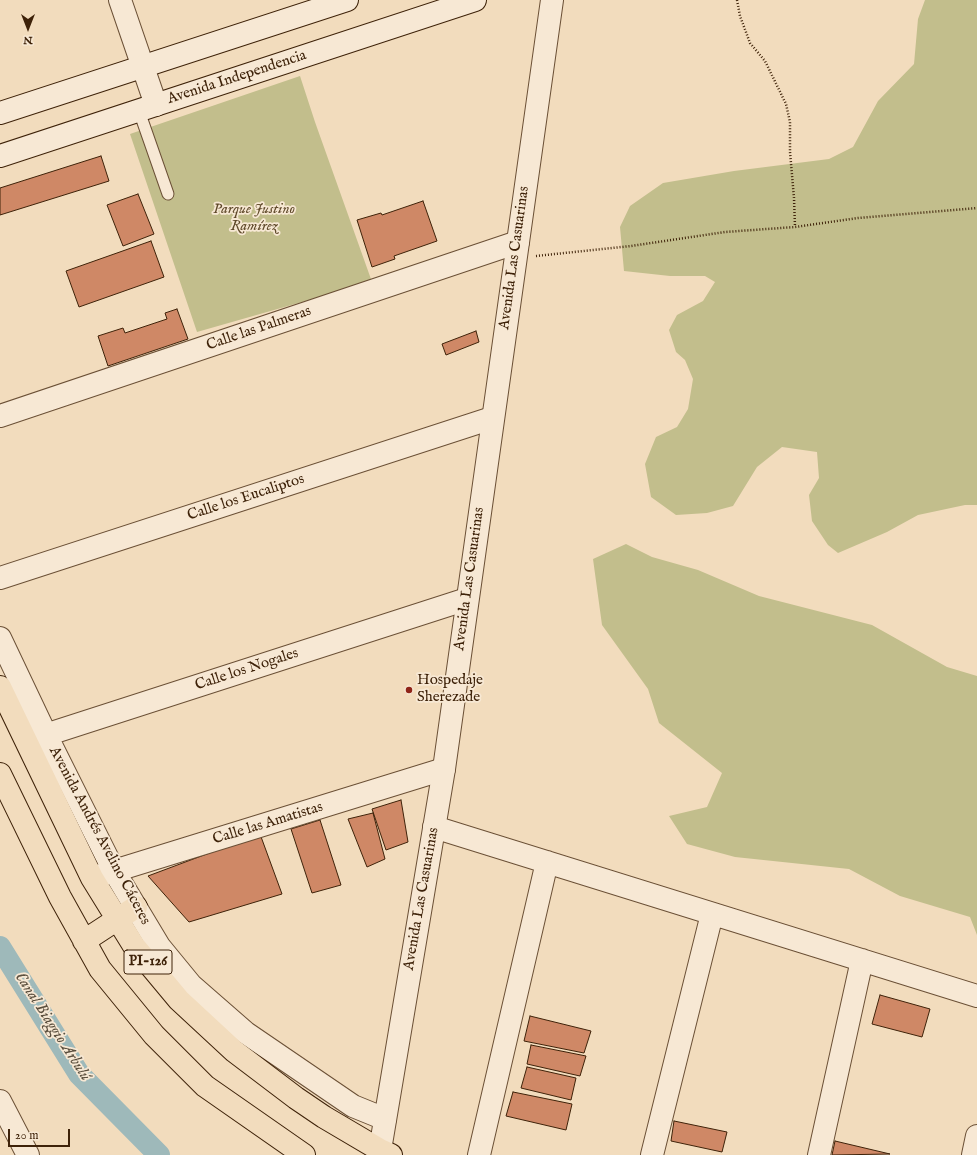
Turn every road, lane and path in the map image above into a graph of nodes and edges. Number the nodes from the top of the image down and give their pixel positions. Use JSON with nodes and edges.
{"nodes":[{"id":1,"x":120,"y":0,"type":"edge"},
{"id":2,"x":347,"y":0,"type":"edge"},
{"id":3,"x":475,"y":0,"type":"edge"},
{"id":4,"x":552,"y":0,"type":"edge"},
{"id":5,"x":737,"y":0,"type":"edge"},
{"id":6,"x":143,"y":66,"type":"junction"},
{"id":7,"x":148,"y":108,"type":"junction"},
{"id":8,"x":0,"y":113,"type":"edge"},
{"id":9,"x":0,"y":156,"type":"edge"},
{"id":10,"x":168,"y":194,"type":"dead end"},
{"id":11,"x":977,"y":208,"type":"edge"},
{"id":12,"x":795,"y":227,"type":"junction"},
{"id":13,"x":516,"y":249,"type":"junction"},
{"id":14,"x":0,"y":416,"type":"edge"},
{"id":15,"x":492,"y":418,"type":"junction"},
{"id":16,"x":0,"y":578,"type":"edge"},
{"id":17,"x":467,"y":599,"type":"junction"},
{"id":18,"x":0,"y":638,"type":"edge"},
{"id":19,"x":0,"y":687,"type":"edge"},
{"id":20,"x":36,"y":738,"type":"junction"},
{"id":21,"x":444,"y":770,"type":"junction"},
{"id":22,"x":0,"y":774,"type":"edge"},
{"id":23,"x":434,"y":828,"type":"junction"},
{"id":24,"x":547,"y":862,"type":"junction"},
{"id":25,"x":114,"y":871,"type":"junction"},
{"id":26,"x":92,"y":878,"type":"junction"},
{"id":27,"x":136,"y":907,"type":"junction"},
{"id":28,"x":712,"y":914,"type":"junction"},
{"id":29,"x":118,"y":919,"type":"junction"},
{"id":30,"x":84,"y":940,"type":"junction"},
{"id":31,"x":862,"y":960,"type":"junction"},
{"id":32,"x":977,"y":996,"type":"edge"},
{"id":33,"x":0,"y":1101,"type":"edge"},
{"id":34,"x":386,"y":1119,"type":"junction"},
{"id":35,"x":977,"y":1136,"type":"edge"},
{"id":36,"x":383,"y":1153,"type":"edge"},
{"id":37,"x":28,"y":1155,"type":"edge"},
{"id":38,"x":304,"y":1155,"type":"edge"},
{"id":39,"x":478,"y":1155,"type":"edge"},
{"id":40,"x":652,"y":1155,"type":"edge"},
{"id":41,"x":819,"y":1155,"type":"edge"},
{"id":42,"x":973,"y":1155,"type":"edge"}],
"edges":[{"from":1,"to":6,"type":"street"},
{"from":2,"to":6,"type":"street"},
{"from":3,"to":7,"type":"street","name":"Avenida Independencia"},
{"from":4,"to":13,"type":"street","name":"Avenida Las Casuarinas"},
{"from":5,"to":12,"type":"path"},
{"from":6,"to":7,"type":"street"},
{"from":6,"to":8,"type":"street"},
{"from":7,"to":9,"type":"street","name":"Avenida Independencia"},
{"from":7,"to":10,"type":"lane"},
{"from":11,"to":12,"type":"path"},
{"from":12,"to":13,"type":"path"},
{"from":13,"to":14,"type":"street","name":"Calle las Palmeras"},
{"from":13,"to":15,"type":"street","name":"Avenida Las Casuarinas"},
{"from":15,"to":16,"type":"street","name":"Calle los Eucaliptos"},
{"from":15,"to":17,"type":"street","name":"Avenida Las Casuarinas"},
{"from":17,"to":20,"type":"street","name":"Calle los Nogales"},
{"from":17,"to":21,"type":"street","name":"Avenida Las Casuarinas"},
{"from":18,"to":20,"type":"street","name":"Avenida Andrés Avelino Cáceres"},
{"from":19,"to":20,"type":"highway","name":"Avenida Andrés Avelino Cáceres","number":"PI-126"},
{"from":20,"to":25,"type":"street","name":"Avenida Andrés Avelino Cáceres"},
{"from":20,"to":26,"type":"highway","name":"Avenida Andrés Avelino Cáceres","number":"PI-126"},
{"from":21,"to":23,"type":"street","name":"Avenida Las Casuarinas"},
{"from":21,"to":25,"type":"street","name":"Calle las Amatistas"},
{"from":22,"to":30,"type":"highway","number":"PI-126"},
{"from":23,"to":24,"type":"street"},
{"from":23,"to":34,"type":"street","name":"Avenida Las Casuarinas"},
{"from":24,"to":28,"type":"street"},
{"from":24,"to":39,"type":"street"},
{"from":25,"to":26,"type":"street","name":"Calle las Amatistas"},
{"from":25,"to":27,"type":"street","name":"Avenida Andrés Avelino Cáceres"},
{"from":26,"to":29,"type":"highway","name":"Avenida Andrés Avelino Cáceres","number":"PI-126"},
{"from":27,"to":29,"type":"highway"},
{"from":27,"to":34,"type":"street","name":"Avenida Andrés Avelino Cáceres"},
{"from":28,"to":31,"type":"street"},
{"from":28,"to":40,"type":"street"},
{"from":29,"to":30,"type":"highway"},
{"from":29,"to":36,"type":"highway","name":"Avenida Andrés Avelino Cáceres","number":"PI-126"},
{"from":30,"to":38,"type":"highway","number":"PI-126"},
{"from":31,"to":32,"type":"street"},
{"from":31,"to":41,"type":"street"},
{"from":33,"to":37,"type":"street"},
{"from":34,"to":36,"type":"street","name":"Avenida Las Casuarinas"},
{"from":35,"to":42,"type":"street"}]}
